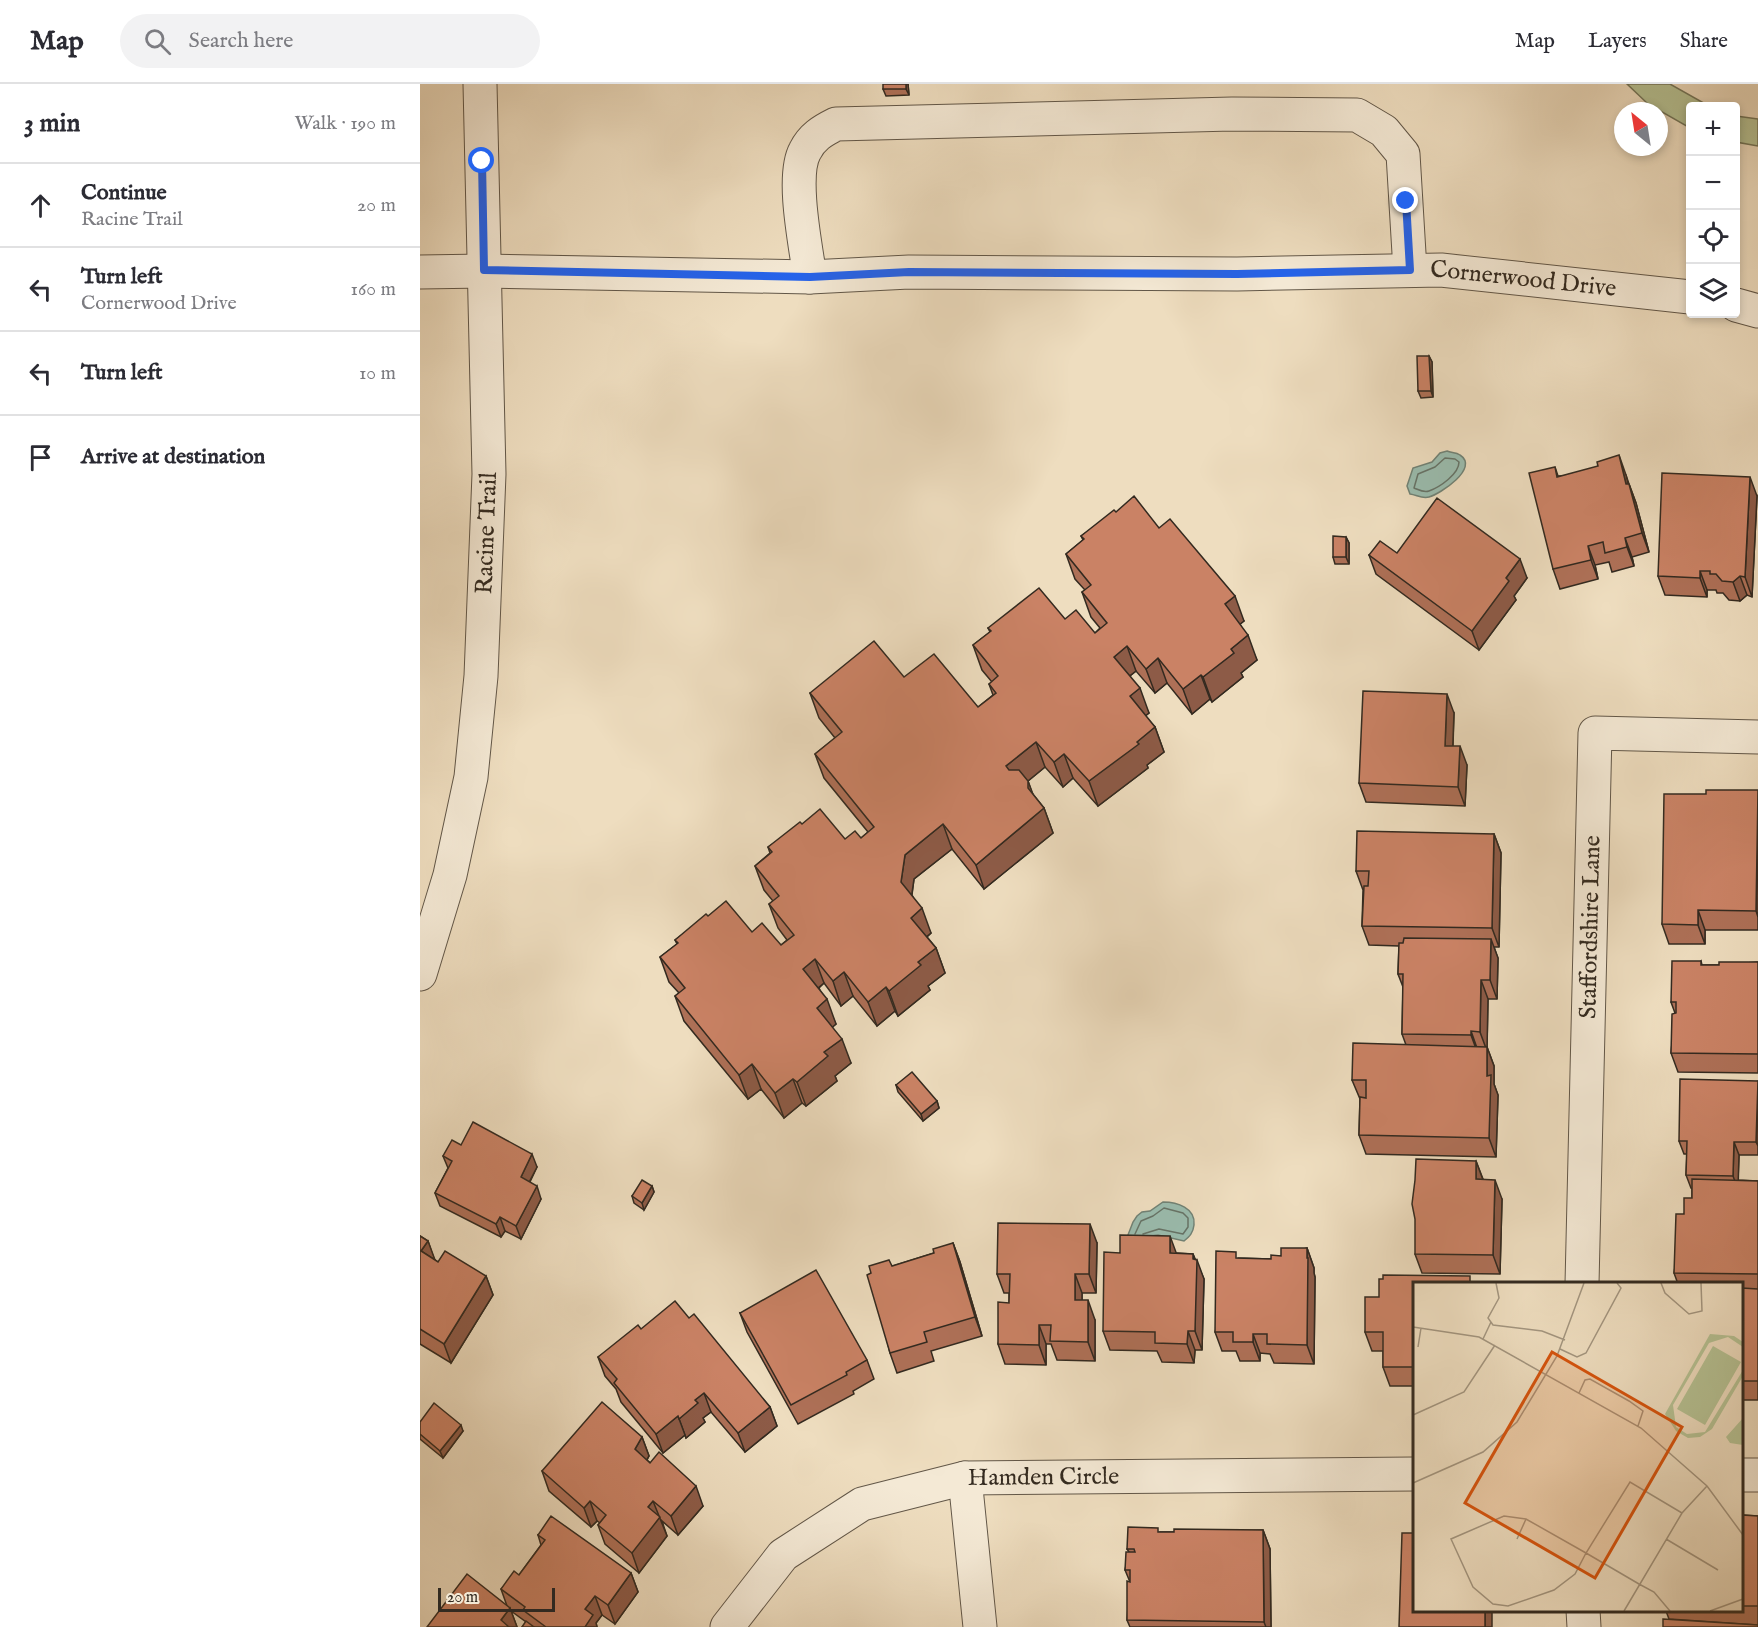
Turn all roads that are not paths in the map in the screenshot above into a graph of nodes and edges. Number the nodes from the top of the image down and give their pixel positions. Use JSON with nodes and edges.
{"nodes":[{"id":1,"x":480,"y":84,"type":"edge"},
{"id":2,"x":484,"y":270,"type":"junction"},
{"id":3,"x":1410,"y":270,"type":"junction"},
{"id":4,"x":420,"y":272,"type":"edge"},
{"id":5,"x":810,"y":277,"type":"junction"},
{"id":6,"x":1686,"y":297,"type":"edge"},
{"id":7,"x":1740,"y":306,"type":"edge"},
{"id":8,"x":1758,"y":311,"type":"edge"},
{"id":9,"x":1758,"y":737,"type":"edge"},
{"id":10,"x":420,"y":974,"type":"edge"},
{"id":11,"x":1582,"y":1282,"type":"edge"},
{"id":12,"x":1413,"y":1474,"type":"edge"},
{"id":13,"x":965,"y":1478,"type":"junction"},
{"id":14,"x":1583,"y":1612,"type":"edge"},
{"id":15,"x":727,"y":1627,"type":"edge"},
{"id":16,"x":980,"y":1627,"type":"edge"},
{"id":17,"x":1584,"y":1627,"type":"edge"}],
"edges":[{"from":1,"to":2,"type":"street","name":"Racine Trail"},
{"from":2,"to":4,"type":"street","name":"Cornerwood Drive"},
{"from":2,"to":5,"type":"street","name":"Cornerwood Drive"},
{"from":2,"to":10,"type":"street","name":"Racine Trail"},
{"from":3,"to":5,"type":"street","name":"Cornerwood Drive"},
{"from":3,"to":5,"type":"street"},
{"from":3,"to":6,"type":"street","name":"Cornerwood Drive"},
{"from":7,"to":8,"type":"street"},
{"from":9,"to":11,"type":"street","name":"Staffordshire Lane"},
{"from":12,"to":13,"type":"street","name":"Hamden Circle"},
{"from":13,"to":15,"type":"street","name":"Hamden Circle"},
{"from":13,"to":16,"type":"street"},
{"from":14,"to":17,"type":"street"}]}
